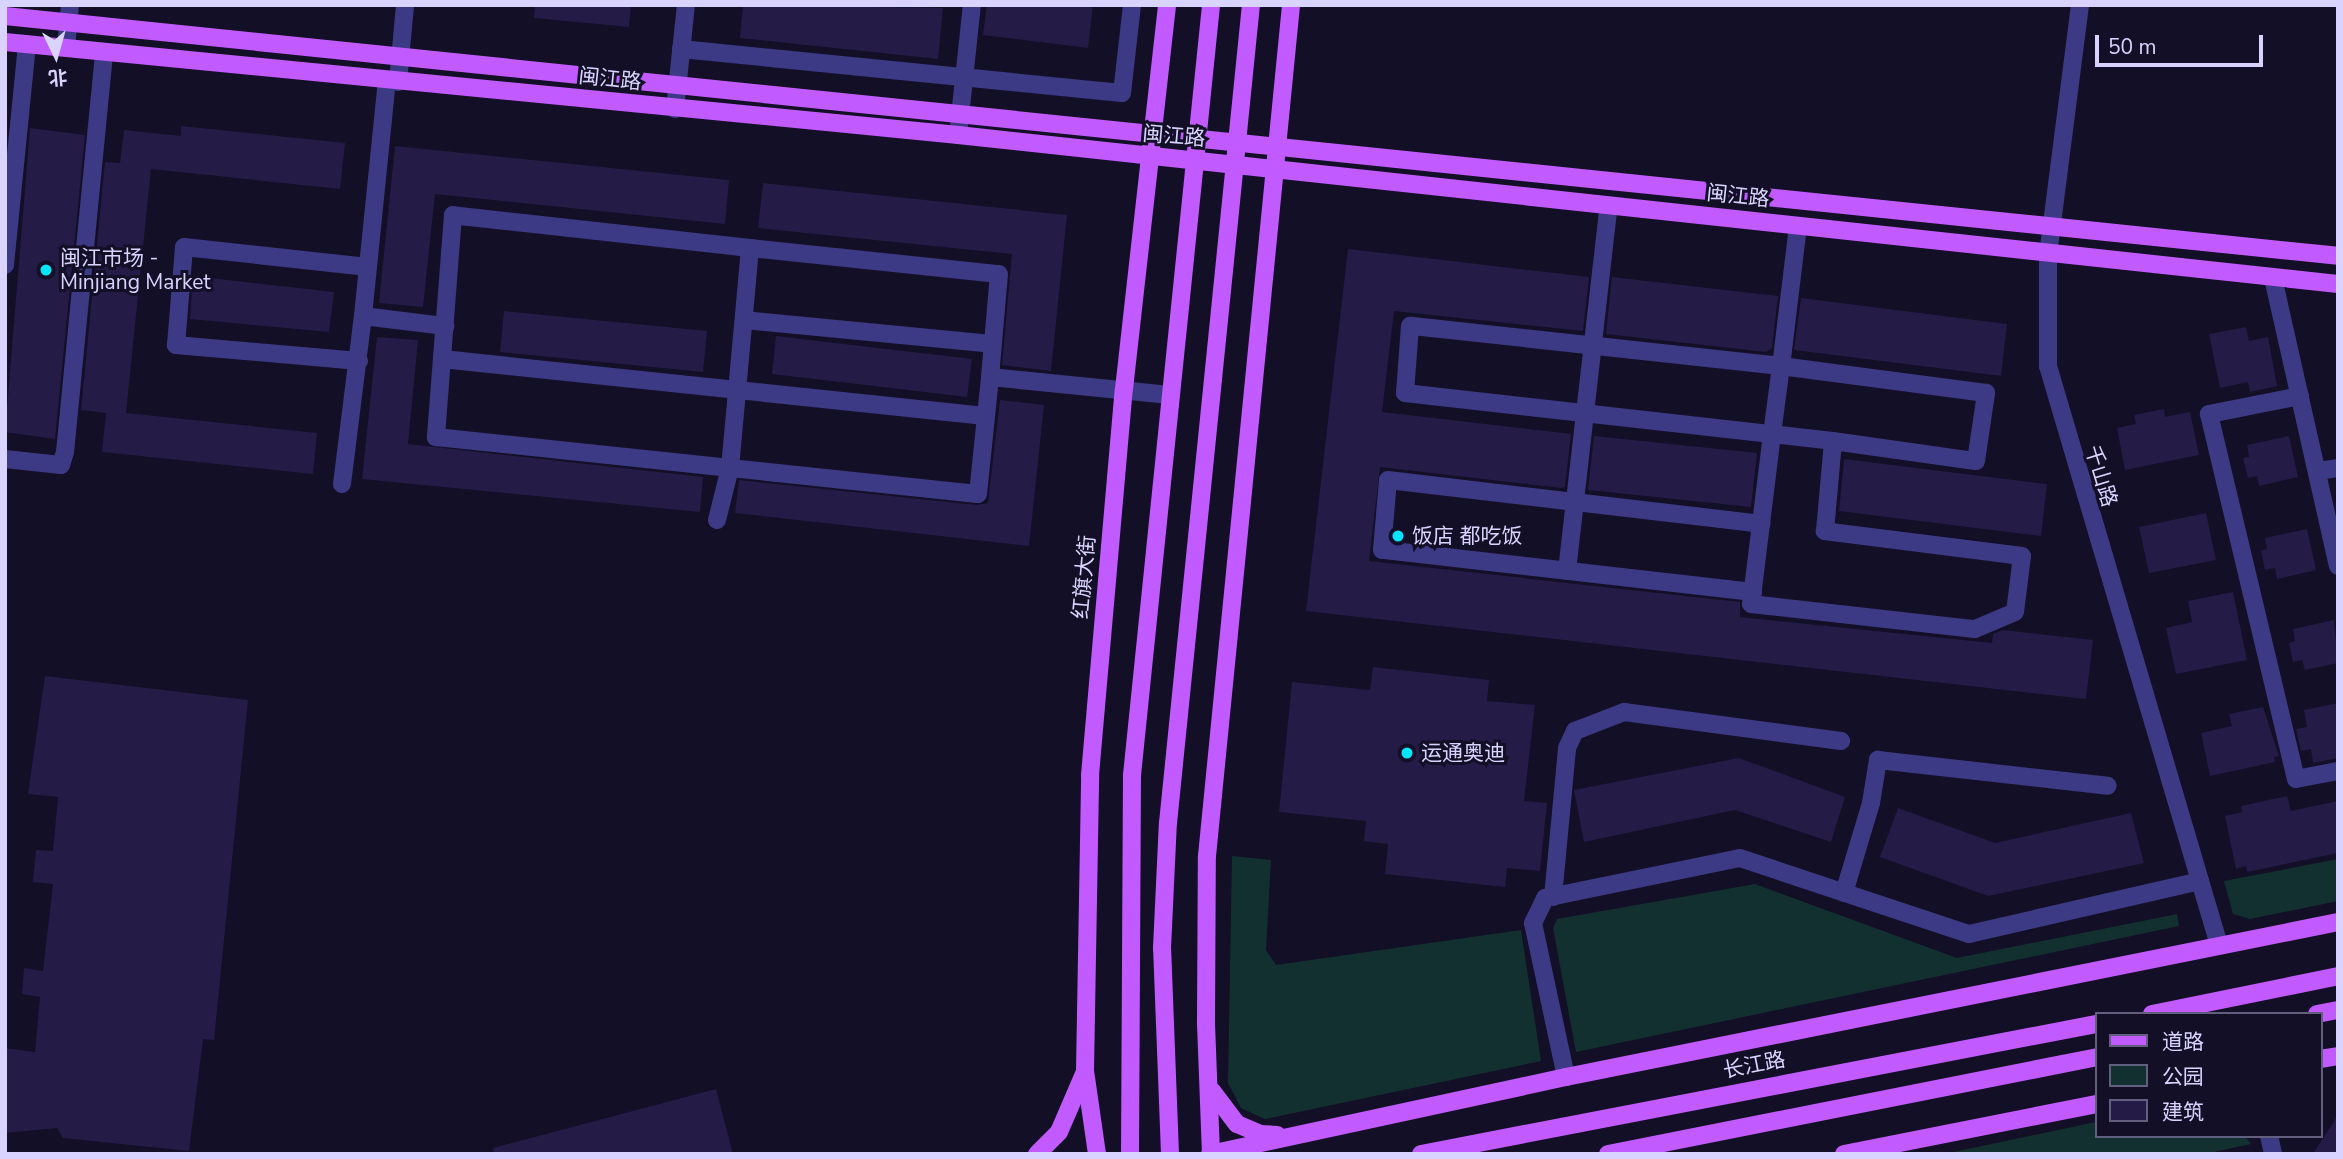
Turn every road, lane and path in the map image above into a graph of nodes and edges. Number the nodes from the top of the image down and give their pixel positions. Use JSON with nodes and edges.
{"nodes":[{"id":1,"x":405,"y":5,"type":"edge"},
{"id":2,"x":685,"y":5,"type":"edge"},
{"id":3,"x":972,"y":5,"type":"edge"},
{"id":4,"x":1132,"y":5,"type":"edge"},
{"id":5,"x":1167,"y":5,"type":"edge"},
{"id":6,"x":1211,"y":5,"type":"edge"},
{"id":7,"x":1251,"y":5,"type":"edge"},
{"id":8,"x":1291,"y":5,"type":"edge"},
{"id":9,"x":2080,"y":5,"type":"edge"},
{"id":10,"x":69,"y":14,"type":"edge"},
{"id":11,"x":5,"y":16,"type":"edge"},
{"id":12,"x":5,"y":42,"type":"edge"},
{"id":13,"x":27,"y":44,"type":"junction"},
{"id":14,"x":66,"y":48,"type":"junction"},
{"id":15,"x":681,"y":49,"type":"junction"},
{"id":16,"x":104,"y":52,"type":"junction"},
{"id":17,"x":401,"y":56,"type":"junction"},
{"id":18,"x":964,"y":79,"type":"junction"},
{"id":19,"x":393,"y":81,"type":"junction"},
{"id":20,"x":677,"y":85,"type":"junction"},
{"id":21,"x":674,"y":109,"type":"junction"},
{"id":22,"x":960,"y":114,"type":"junction"},
{"id":23,"x":1153,"y":133,"type":"junction"},
{"id":24,"x":958,"y":135,"type":"junction"},
{"id":25,"x":1197,"y":138,"type":"junction"},
{"id":26,"x":1236,"y":142,"type":"junction"},
{"id":27,"x":1277,"y":147,"type":"junction"},
{"id":28,"x":1148,"y":157,"type":"junction"},
{"id":29,"x":1195,"y":161,"type":"junction"},
{"id":30,"x":1234,"y":165,"type":"junction"},
{"id":31,"x":1276,"y":169,"type":"junction"},
{"id":32,"x":1609,"y":205,"type":"junction"},
{"id":33,"x":1798,"y":226,"type":"junction"},
{"id":34,"x":2051,"y":227,"type":"junction"},
{"id":35,"x":750,"y":248,"type":"junction"},
{"id":36,"x":2048,"y":254,"type":"junction"},
{"id":37,"x":2338,"y":256,"type":"edge"},
{"id":38,"x":5,"y":265,"type":"edge"},
{"id":39,"x":368,"y":267,"type":"junction"},
{"id":40,"x":2273,"y":278,"type":"junction"},
{"id":41,"x":2338,"y":284,"type":"edge"},
{"id":42,"x":363,"y":316,"type":"junction"},
{"id":43,"x":744,"y":320,"type":"junction"},
{"id":44,"x":444,"y":326,"type":"junction"},
{"id":45,"x":992,"y":344,"type":"junction"},
{"id":46,"x":1593,"y":346,"type":"junction"},
{"id":47,"x":442,"y":359,"type":"junction"},
{"id":48,"x":359,"y":361,"type":"junction"},
{"id":49,"x":1781,"y":366,"type":"junction"},
{"id":50,"x":990,"y":377,"type":"junction"},
{"id":51,"x":1124,"y":389,"type":"junction"},
{"id":52,"x":737,"y":391,"type":"junction"},
{"id":53,"x":1170,"y":395,"type":"junction"},
{"id":54,"x":2300,"y":396,"type":"junction"},
{"id":55,"x":1584,"y":412,"type":"junction"},
{"id":56,"x":985,"y":416,"type":"junction"},
{"id":57,"x":1772,"y":433,"type":"junction"},
{"id":58,"x":1833,"y":441,"type":"junction"},
{"id":59,"x":5,"y":459,"type":"edge"},
{"id":60,"x":730,"y":468,"type":"junction"},
{"id":61,"x":2338,"y":468,"type":"edge"},
{"id":62,"x":2317,"y":471,"type":"junction"},
{"id":63,"x":342,"y":484,"type":"dead end"},
{"id":64,"x":1575,"y":502,"type":"junction"},
{"id":65,"x":717,"y":520,"type":"dead end"},
{"id":66,"x":1761,"y":524,"type":"junction"},
{"id":67,"x":2338,"y":566,"type":"edge"},
{"id":68,"x":1567,"y":571,"type":"junction"},
{"id":69,"x":1753,"y":592,"type":"junction"},
{"id":70,"x":1841,"y":741,"type":"dead end"},
{"id":71,"x":2338,"y":771,"type":"edge"},
{"id":72,"x":2108,"y":786,"type":"dead end"},
{"id":73,"x":2200,"y":881,"type":"junction"},
{"id":74,"x":1843,"y":893,"type":"junction"},
{"id":75,"x":1553,"y":897,"type":"junction"},
{"id":76,"x":2338,"y":922,"type":"edge"},
{"id":77,"x":2218,"y":945,"type":"junction"},
{"id":78,"x":2338,"y":976,"type":"edge"},
{"id":79,"x":2161,"y":1012,"type":"edge"},
{"id":80,"x":2094,"y":1024,"type":"edge"},
{"id":81,"x":2094,"y":1057,"type":"edge"},
{"id":82,"x":1085,"y":1071,"type":"junction"},
{"id":83,"x":1566,"y":1077,"type":"junction"},
{"id":84,"x":1209,"y":1084,"type":"junction"},
{"id":85,"x":2094,"y":1104,"type":"edge"},
{"id":86,"x":1312,"y":1133,"type":"junction"},
{"id":87,"x":1037,"y":1154,"type":"edge"},
{"id":88,"x":1097,"y":1154,"type":"edge"},
{"id":89,"x":1130,"y":1154,"type":"edge"},
{"id":90,"x":1170,"y":1154,"type":"edge"},
{"id":91,"x":1211,"y":1154,"type":"edge"},
{"id":92,"x":1421,"y":1154,"type":"edge"},
{"id":93,"x":1608,"y":1154,"type":"edge"},
{"id":94,"x":1844,"y":1154,"type":"edge"}],
"edges":[{"from":1,"to":17,"type":"street"},
{"from":2,"to":15,"type":"street"},
{"from":3,"to":18,"type":"street"},
{"from":4,"to":18,"type":"street"},
{"from":5,"to":23,"type":"main road","name":"红旗大街"},
{"from":6,"to":25,"type":"main road"},
{"from":7,"to":26,"type":"main road"},
{"from":8,"to":27,"type":"main road"},
{"from":9,"to":34,"type":"street","name":"千山路"},
{"from":10,"to":11,"type":"main road","name":"闽江路"},
{"from":10,"to":14,"type":"street"},
{"from":10,"to":17,"type":"main road","name":"闽江路"},
{"from":12,"to":13,"type":"main road","name":"闽江路"},
{"from":13,"to":14,"type":"main road","name":"闽江路"},
{"from":13,"to":38,"type":"street"},
{"from":14,"to":16,"type":"main road","name":"闽江路"},
{"from":15,"to":18,"type":"street"},
{"from":15,"to":20,"type":"street"},
{"from":16,"to":19,"type":"main road","name":"闽江路"},
{"from":16,"to":59,"type":"street"},
{"from":17,"to":19,"type":"street"},
{"from":17,"to":20,"type":"main road","name":"闽江路"},
{"from":18,"to":22,"type":"street"},
{"from":19,"to":21,"type":"main road","name":"闽江路"},
{"from":19,"to":39,"type":"street"},
{"from":20,"to":21,"type":"street"},
{"from":20,"to":22,"type":"main road","name":"闽江路"},
{"from":21,"to":24,"type":"main road","name":"闽江路"},
{"from":22,"to":23,"type":"main road","name":"闽江路"},
{"from":22,"to":24,"type":"street"},
{"from":23,"to":25,"type":"main road","name":"闽江路"},
{"from":23,"to":28,"type":"main road","name":"红旗大街"},
{"from":24,"to":28,"type":"main road","name":"闽江路"},
{"from":25,"to":26,"type":"main road","name":"闽江路"},
{"from":25,"to":29,"type":"main road"},
{"from":26,"to":27,"type":"main road","name":"闽江路"},
{"from":26,"to":30,"type":"main road"},
{"from":27,"to":31,"type":"main road"},
{"from":27,"to":34,"type":"main road","name":"闽江路"},
{"from":28,"to":29,"type":"main road","name":"闽江路"},
{"from":28,"to":51,"type":"main road","name":"红旗大街"},
{"from":29,"to":30,"type":"main road","name":"闽江路"},
{"from":29,"to":53,"type":"main road"},
{"from":30,"to":31,"type":"main road","name":"闽江路"},
{"from":30,"to":90,"type":"main road"},
{"from":31,"to":32,"type":"main road","name":"闽江路"},
{"from":31,"to":84,"type":"main road"},
{"from":32,"to":33,"type":"main road","name":"闽江路"},
{"from":32,"to":46,"type":"street"},
{"from":33,"to":36,"type":"main road","name":"闽江路"},
{"from":33,"to":49,"type":"street"},
{"from":34,"to":36,"type":"street","name":"千山路"},
{"from":34,"to":37,"type":"main road","name":"闽江路"},
{"from":35,"to":43,"type":"street"},
{"from":35,"to":44,"type":"street"},
{"from":35,"to":45,"type":"street"},
{"from":36,"to":40,"type":"main road","name":"闽江路"},
{"from":36,"to":73,"type":"street","name":"千山路"},
{"from":39,"to":42,"type":"street"},
{"from":39,"to":48,"type":"street"},
{"from":40,"to":41,"type":"main road","name":"闽江路"},
{"from":40,"to":54,"type":"street"},
{"from":42,"to":44,"type":"street"},
{"from":42,"to":48,"type":"street"},
{"from":43,"to":45,"type":"street"},
{"from":43,"to":52,"type":"street"},
{"from":44,"to":47,"type":"street"},
{"from":45,"to":50,"type":"street"},
{"from":46,"to":49,"type":"street"},
{"from":46,"to":55,"type":"street"},
{"from":46,"to":55,"type":"street"},
{"from":47,"to":52,"type":"street"},
{"from":47,"to":60,"type":"street"},
{"from":48,"to":63,"type":"street"},
{"from":49,"to":57,"type":"street"},
{"from":49,"to":58,"type":"street"},
{"from":50,"to":51,"type":"street"},
{"from":50,"to":56,"type":"street"},
{"from":51,"to":53,"type":"street"},
{"from":51,"to":82,"type":"main road","name":"红旗大街"},
{"from":52,"to":56,"type":"street"},
{"from":52,"to":60,"type":"street"},
{"from":53,"to":89,"type":"main road"},
{"from":54,"to":62,"type":"street"},
{"from":54,"to":71,"type":"street"},
{"from":55,"to":57,"type":"street"},
{"from":55,"to":64,"type":"street"},
{"from":56,"to":60,"type":"street"},
{"from":57,"to":58,"type":"street"},
{"from":57,"to":66,"type":"street"},
{"from":58,"to":69,"type":"street"},
{"from":60,"to":65,"type":"street"},
{"from":61,"to":62,"type":"street"},
{"from":62,"to":67,"type":"street"},
{"from":64,"to":66,"type":"street"},
{"from":64,"to":68,"type":"street"},
{"from":64,"to":68,"type":"street"},
{"from":66,"to":69,"type":"street"},
{"from":68,"to":69,"type":"street"},
{"from":70,"to":75,"type":"street"},
{"from":72,"to":74,"type":"street"},
{"from":73,"to":74,"type":"street"},
{"from":73,"to":77,"type":"street","name":"千山路"},
{"from":74,"to":75,"type":"street"},
{"from":75,"to":83,"type":"street"},
{"from":76,"to":77,"type":"main road"},
{"from":77,"to":83,"type":"main road"},
{"from":78,"to":79,"type":"main road"},
{"from":80,"to":92,"type":"main road","name":"长江路"},
{"from":81,"to":93,"type":"main road"},
{"from":82,"to":87,"type":"main road"},
{"from":82,"to":88,"type":"main road","name":"红旗大街"},
{"from":83,"to":86,"type":"main road"},
{"from":84,"to":86,"type":"main road"},
{"from":84,"to":91,"type":"main road"},
{"from":85,"to":94,"type":"main road"},
{"from":86,"to":91,"type":"main road"}]}
